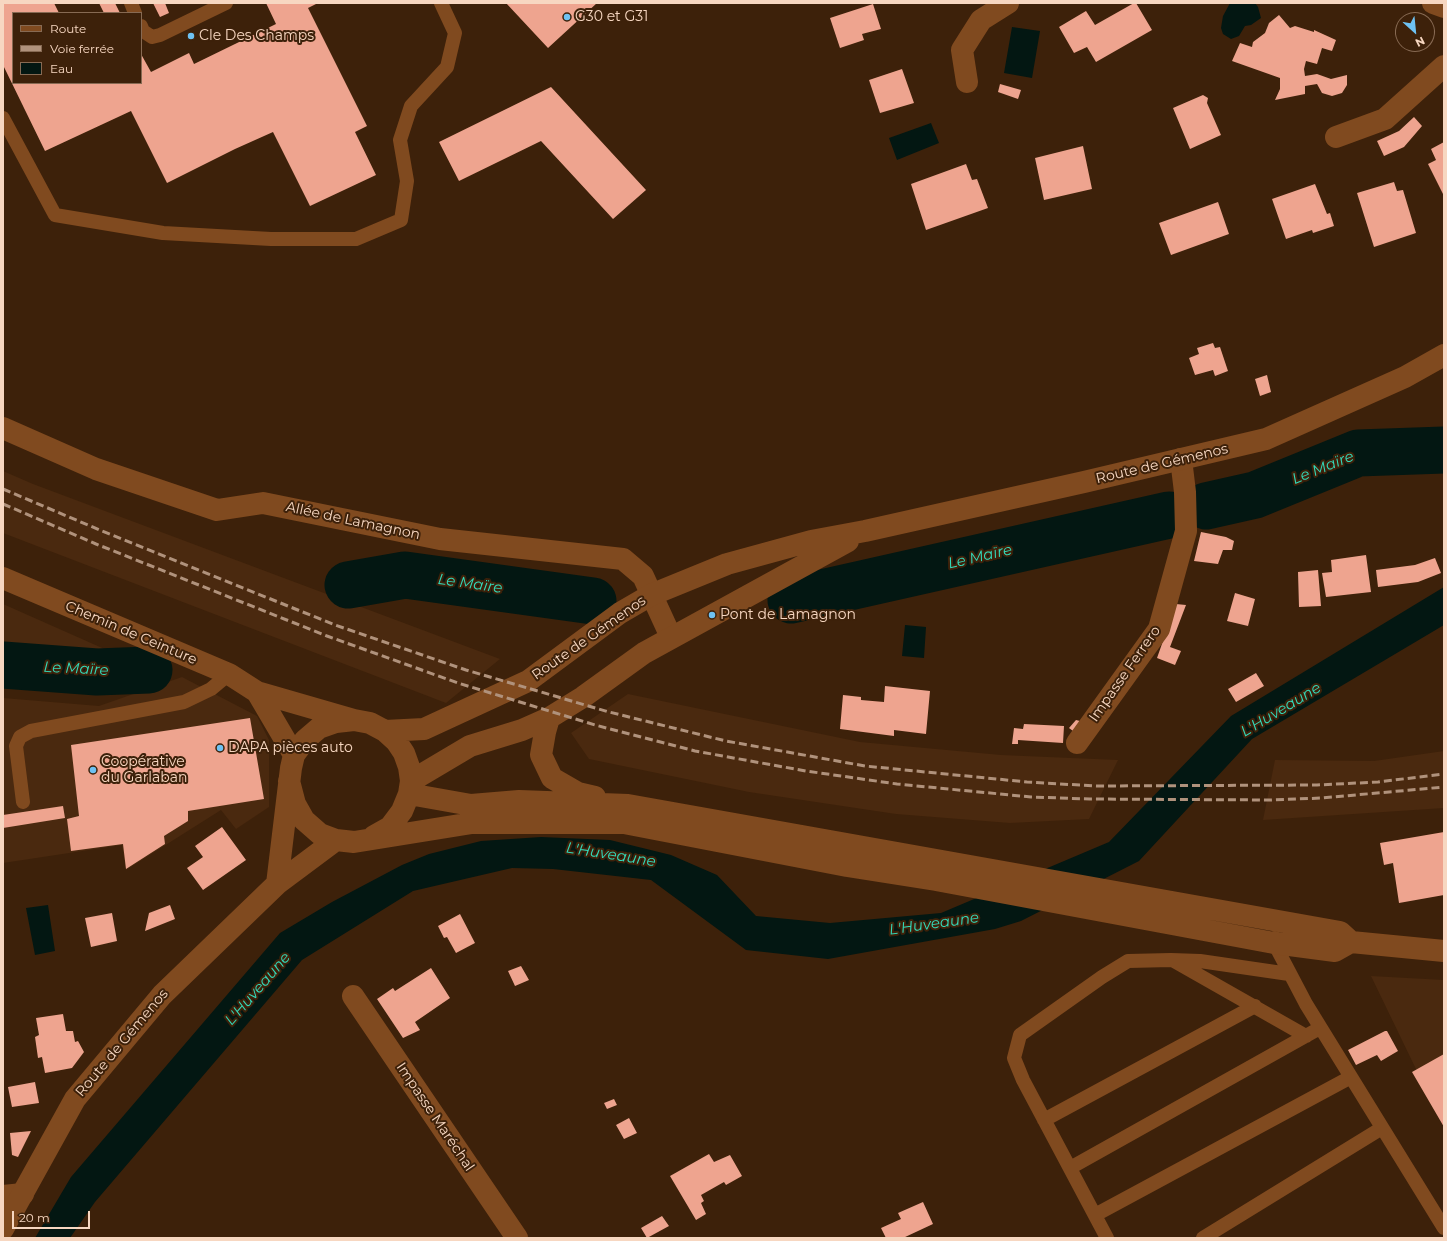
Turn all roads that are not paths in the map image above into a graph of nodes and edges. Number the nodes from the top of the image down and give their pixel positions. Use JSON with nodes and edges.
{"nodes":[{"id":1,"x":130,"y":3,"type":"edge"},
{"id":2,"x":226,"y":3,"type":"edge"},
{"id":3,"x":441,"y":3,"type":"edge"},
{"id":4,"x":1008,"y":3,"type":"edge"},
{"id":5,"x":1433,"y":3,"type":"edge"},
{"id":6,"x":1444,"y":7,"type":"edge"},
{"id":7,"x":134,"y":12,"type":"edge"},
{"id":8,"x":142,"y":28,"type":"edge"},
{"id":9,"x":1444,"y":66,"type":"edge"},
{"id":10,"x":967,"y":82,"type":"dead end"},
{"id":11,"x":3,"y":118,"type":"edge"},
{"id":12,"x":1336,"y":137,"type":"dead end"},
{"id":13,"x":1444,"y":355,"type":"edge"},
{"id":14,"x":3,"y":428,"type":"edge"},
{"id":15,"x":1181,"y":459,"type":"junction"},
{"id":16,"x":865,"y":531,"type":"junction"},
{"id":17,"x":3,"y":578,"type":"edge"},
{"id":18,"x":651,"y":595,"type":"junction"},
{"id":19,"x":671,"y":638,"type":"junction"},
{"id":20,"x":229,"y":674,"type":"junction"},
{"id":21,"x":257,"y":692,"type":"junction"},
{"id":22,"x":549,"y":718,"type":"junction"},
{"id":23,"x":354,"y":720,"type":"junction"},
{"id":24,"x":385,"y":731,"type":"junction"},
{"id":25,"x":1077,"y":743,"type":"dead end"},
{"id":26,"x":294,"y":755,"type":"junction"},
{"id":27,"x":289,"y":781,"type":"junction"},
{"id":28,"x":410,"y":788,"type":"junction"},
{"id":29,"x":23,"y":802,"type":"dead end"},
{"id":30,"x":628,"y":805,"type":"junction"},
{"id":31,"x":663,"y":820,"type":"junction"},
{"id":32,"x":370,"y":838,"type":"junction"},
{"id":33,"x":336,"y":840,"type":"junction"},
{"id":34,"x":277,"y":884,"type":"junction"},
{"id":35,"x":1276,"y":921,"type":"junction"},
{"id":36,"x":1351,"y":942,"type":"junction"},
{"id":37,"x":1274,"y":943,"type":"junction"},
{"id":38,"x":1444,"y":951,"type":"edge"},
{"id":39,"x":1171,"y":960,"type":"junction"},
{"id":40,"x":1289,"y":974,"type":"junction"},
{"id":41,"x":353,"y":996,"type":"dead end"},
{"id":42,"x":1255,"y":1006,"type":"junction"},
{"id":43,"x":1320,"y":1028,"type":"junction"},
{"id":44,"x":1306,"y":1036,"type":"junction"},
{"id":45,"x":1351,"y":1077,"type":"junction"},
{"id":46,"x":1044,"y":1120,"type":"junction"},
{"id":47,"x":1382,"y":1128,"type":"junction"},
{"id":48,"x":1070,"y":1168,"type":"junction"},
{"id":49,"x":13,"y":1195,"type":"edge"},
{"id":50,"x":1095,"y":1215,"type":"junction"},
{"id":51,"x":1444,"y":1228,"type":"edge"},
{"id":52,"x":3,"y":1229,"type":"edge"},
{"id":53,"x":517,"y":1238,"type":"edge"},
{"id":54,"x":1107,"y":1238,"type":"edge"},
{"id":55,"x":1203,"y":1238,"type":"edge"}],
"edges":[{"from":1,"to":7,"type":"lane"},
{"from":2,"to":8,"type":"lane"},
{"from":3,"to":11,"type":"lane"},
{"from":4,"to":10,"type":"street"},
{"from":5,"to":6,"type":"street"},
{"from":9,"to":12,"type":"street"},
{"from":13,"to":15,"type":"street","name":"Route de Gémenos"},
{"from":14,"to":18,"type":"street","name":"Allée de Lamagnon"},
{"from":15,"to":16,"type":"street","name":"Route de Gémenos"},
{"from":15,"to":25,"type":"street","name":"Impasse Ferrero"},
{"from":16,"to":18,"type":"street","name":"Route de Gémenos"},
{"from":16,"to":19,"type":"street","name":"Route de Gémenos"},
{"from":17,"to":20,"type":"street","name":"Chemin de Ceinture"},
{"from":18,"to":19,"type":"street","name":"Allée de Lamagnon"},
{"from":18,"to":24,"type":"street","name":"Route de Gémenos"},
{"from":19,"to":22,"type":"street","name":"Route de Gémenos"},
{"from":20,"to":21,"type":"street","name":"Chemin de Ceinture"},
{"from":20,"to":29,"type":"lane"},
{"from":21,"to":23,"type":"street","name":"Chemin de Ceinture"},
{"from":21,"to":26,"type":"street","name":"Chemin de Ceinture"},
{"from":22,"to":28,"type":"street","name":"Route de Gémenos"},
{"from":22,"to":30,"type":"street"},
{"from":23,"to":24,"type":"street"},
{"from":23,"to":26,"type":"street"},
{"from":24,"to":28,"type":"street"},
{"from":26,"to":27,"type":"street"},
{"from":27,"to":33,"type":"street"},
{"from":27,"to":34,"type":"street"},
{"from":28,"to":30,"type":"street"},
{"from":28,"to":32,"type":"street"},
{"from":30,"to":31,"type":"street"},
{"from":31,"to":32,"type":"street"},
{"from":31,"to":35,"type":"street"},
{"from":31,"to":37,"type":"street"},
{"from":32,"to":33,"type":"street"},
{"from":33,"to":34,"type":"street","name":"Route de Gémenos"},
{"from":34,"to":49,"type":"street","name":"Route de Gémenos"},
{"from":35,"to":36,"type":"street"},
{"from":35,"to":37,"type":"lane"},
{"from":36,"to":37,"type":"street"},
{"from":36,"to":38,"type":"street"},
{"from":37,"to":40,"type":"lane"},
{"from":39,"to":40,"type":"lane"},
{"from":39,"to":42,"type":"lane"},
{"from":39,"to":46,"type":"lane"},
{"from":40,"to":43,"type":"lane"},
{"from":41,"to":53,"type":"street","name":"Impasse Maréchal"},
{"from":42,"to":44,"type":"lane"},
{"from":42,"to":46,"type":"lane"},
{"from":43,"to":44,"type":"lane"},
{"from":43,"to":45,"type":"lane"},
{"from":44,"to":48,"type":"lane"},
{"from":45,"to":47,"type":"lane"},
{"from":45,"to":50,"type":"lane"},
{"from":46,"to":48,"type":"lane"},
{"from":47,"to":51,"type":"lane"},
{"from":47,"to":55,"type":"lane"},
{"from":48,"to":50,"type":"lane"},
{"from":49,"to":52,"type":"street","name":"Route de Gémenos"},
{"from":50,"to":54,"type":"lane"}]}
